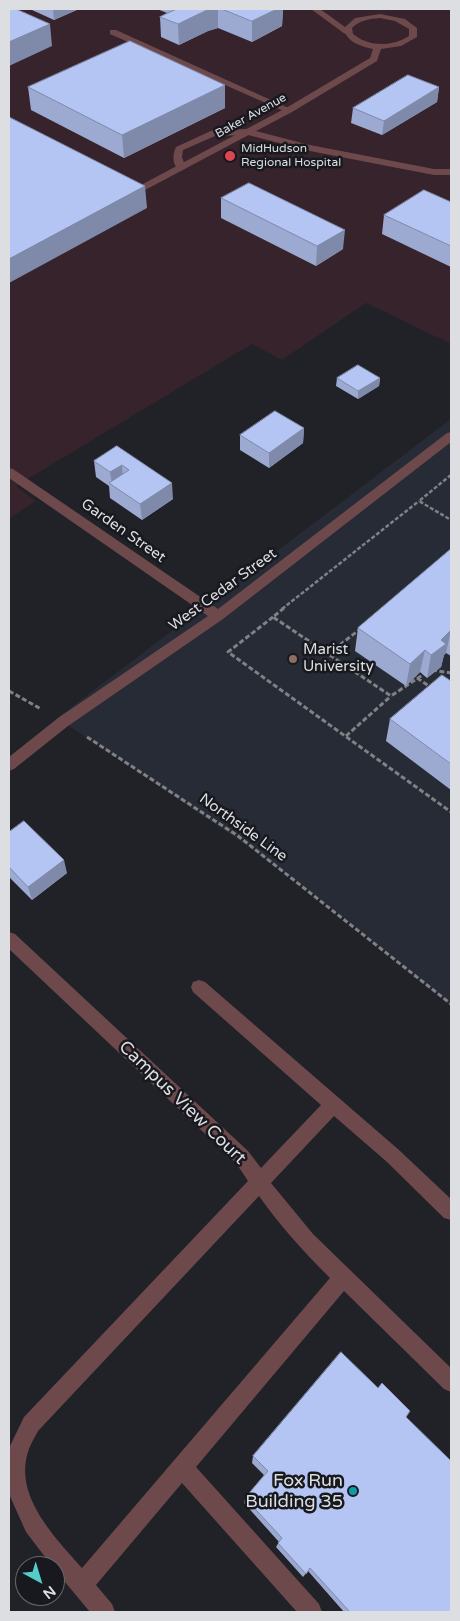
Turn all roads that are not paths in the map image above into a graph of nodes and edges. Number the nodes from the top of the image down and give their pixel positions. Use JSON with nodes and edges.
{"nodes":[{"id":1,"x":315,"y":9,"type":"edge"},
{"id":2,"x":374,"y":13,"type":"edge"},
{"id":3,"x":113,"y":32,"type":"dead end"},
{"id":4,"x":348,"y":32,"type":"junction"},
{"id":5,"x":378,"y":46,"type":"junction"},
{"id":6,"x":289,"y":110,"type":"junction"},
{"id":7,"x":248,"y":132,"type":"junction"},
{"id":8,"x":181,"y":168,"type":"junction"},
{"id":9,"x":451,"y":172,"type":"edge"},
{"id":10,"x":126,"y":197,"type":"edge"},
{"id":11,"x":451,"y":436,"type":"edge"},
{"id":12,"x":9,"y":472,"type":"edge"},
{"id":13,"x":218,"y":616,"type":"junction"},
{"id":14,"x":9,"y":764,"type":"edge"},
{"id":15,"x":9,"y":939,"type":"edge"},
{"id":16,"x":200,"y":987,"type":"dead end"},
{"id":17,"x":333,"y":1105,"type":"junction"},
{"id":18,"x":259,"y":1183,"type":"junction"},
{"id":19,"x":451,"y":1211,"type":"edge"},
{"id":20,"x":343,"y":1277,"type":"junction"},
{"id":21,"x":451,"y":1382,"type":"edge"},
{"id":22,"x":182,"y":1467,"type":"junction"},
{"id":23,"x":82,"y":1585,"type":"junction"},
{"id":24,"x":104,"y":1612,"type":"edge"},
{"id":25,"x":310,"y":1612,"type":"edge"}],
"edges":[{"from":1,"to":4,"type":"street"},
{"from":2,"to":4,"type":"street"},
{"from":2,"to":5,"type":"street"},
{"from":3,"to":6,"type":"street"},
{"from":4,"to":5,"type":"street"},
{"from":5,"to":6,"type":"street","name":"Baker Avenue"},
{"from":6,"to":7,"type":"street","name":"Baker Avenue"},
{"from":7,"to":8,"type":"street","name":"Baker Avenue"},
{"from":7,"to":8,"type":"street"},
{"from":7,"to":9,"type":"street"},
{"from":8,"to":10,"type":"street","name":"Baker Avenue"},
{"from":11,"to":13,"type":"street","name":"West Cedar Street"},
{"from":12,"to":13,"type":"street","name":"Garden Street"},
{"from":13,"to":14,"type":"street","name":"West Cedar Street"},
{"from":15,"to":18,"type":"street","name":"Campus View Court"},
{"from":16,"to":17,"type":"street"},
{"from":17,"to":18,"type":"street"},
{"from":17,"to":19,"type":"street"},
{"from":18,"to":20,"type":"street","name":"Campus View Court"},
{"from":18,"to":23,"type":"street"},
{"from":20,"to":21,"type":"street","name":"Campus View Court"},
{"from":20,"to":22,"type":"street"},
{"from":22,"to":23,"type":"street"},
{"from":22,"to":25,"type":"street"},
{"from":23,"to":24,"type":"street"}]}
